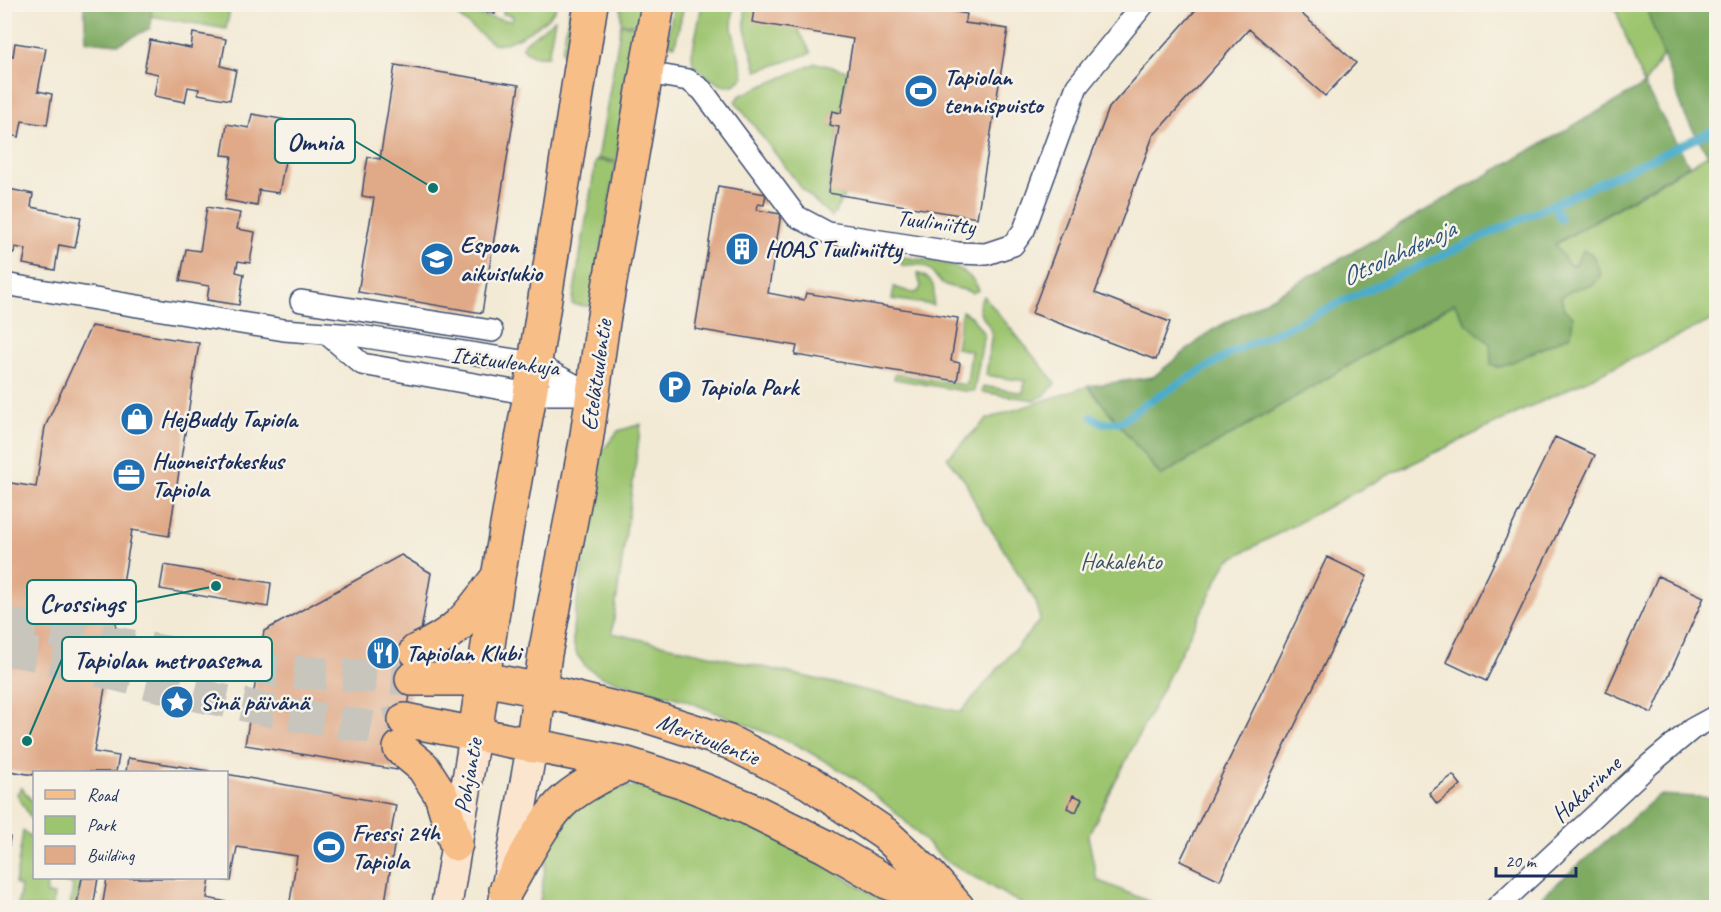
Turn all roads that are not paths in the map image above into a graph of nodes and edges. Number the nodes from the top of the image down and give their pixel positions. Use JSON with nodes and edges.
{"nodes":[{"id":1,"x":591,"y":4,"type":"edge"},
{"id":2,"x":658,"y":4,"type":"edge"},
{"id":3,"x":1144,"y":4,"type":"edge"},
{"id":4,"x":646,"y":73,"type":"junction"},
{"id":5,"x":4,"y":284,"type":"edge"},
{"id":6,"x":301,"y":301,"type":"dead end"},
{"id":7,"x":492,"y":331,"type":"dead end"},
{"id":8,"x":327,"y":334,"type":"junction"},
{"id":9,"x":532,"y":378,"type":"junction"},
{"id":10,"x":593,"y":394,"type":"junction"},
{"id":11,"x":498,"y":577,"type":"junction"},
{"id":12,"x":484,"y":679,"type":"junction"},
{"id":13,"x":540,"y":690,"type":"junction"},
{"id":14,"x":1716,"y":716,"type":"edge"},
{"id":15,"x":475,"y":734,"type":"junction"},
{"id":16,"x":532,"y":746,"type":"junction"},
{"id":17,"x":627,"y":764,"type":"junction"},
{"id":18,"x":456,"y":844,"type":"junction"},
{"id":19,"x":505,"y":899,"type":"edge"},
{"id":20,"x":446,"y":908,"type":"edge"},
{"id":21,"x":956,"y":908,"type":"edge"},
{"id":22,"x":1496,"y":908,"type":"edge"}],
"edges":[{"from":1,"to":9,"type":"main road"},
{"from":2,"to":4,"type":"main road","name":"Etelätuulentie"},
{"from":3,"to":4,"type":"street","name":"Tuuliniitty"},
{"from":4,"to":10,"type":"main road","name":"Etelätuulentie"},
{"from":5,"to":8,"type":"street","name":"Itätuulenkuja"},
{"from":6,"to":7,"type":"street"},
{"from":8,"to":9,"type":"street","name":"Itätuulenkuja"},
{"from":8,"to":9,"type":"street","name":"Itätuulenkuja"},
{"from":9,"to":10,"type":"street","name":"Itätuulenkuja"},
{"from":9,"to":10,"type":"street","name":"Itätuulenkuja"},
{"from":9,"to":11,"type":"main road"},
{"from":10,"to":13,"type":"main road","name":"Etelätuulentie"},
{"from":11,"to":12,"type":"main road"},
{"from":11,"to":12,"type":"main road","name":"Merituulentie"},
{"from":12,"to":13,"type":"main road","name":"Merituulentie"},
{"from":12,"to":15,"type":"main road","name":"Pohjantie"},
{"from":13,"to":16,"type":"main road","name":"Etelätuulentie"},
{"from":13,"to":21,"type":"main road","name":"Merituulentie"},
{"from":14,"to":22,"type":"street","name":"Hakarinne"},
{"from":15,"to":16,"type":"main road","name":"Merituulentie"},
{"from":15,"to":18,"type":"main road","name":"Pohjantie"},
{"from":15,"to":18,"type":"main road","name":"Merituulentie"},
{"from":16,"to":17,"type":"main road","name":"Merituulentie"},
{"from":16,"to":19,"type":"main road"},
{"from":17,"to":19,"type":"main road"},
{"from":17,"to":21,"type":"main road","name":"Merituulentie"},
{"from":18,"to":20,"type":"main road","name":"Pohjantie"}]}
